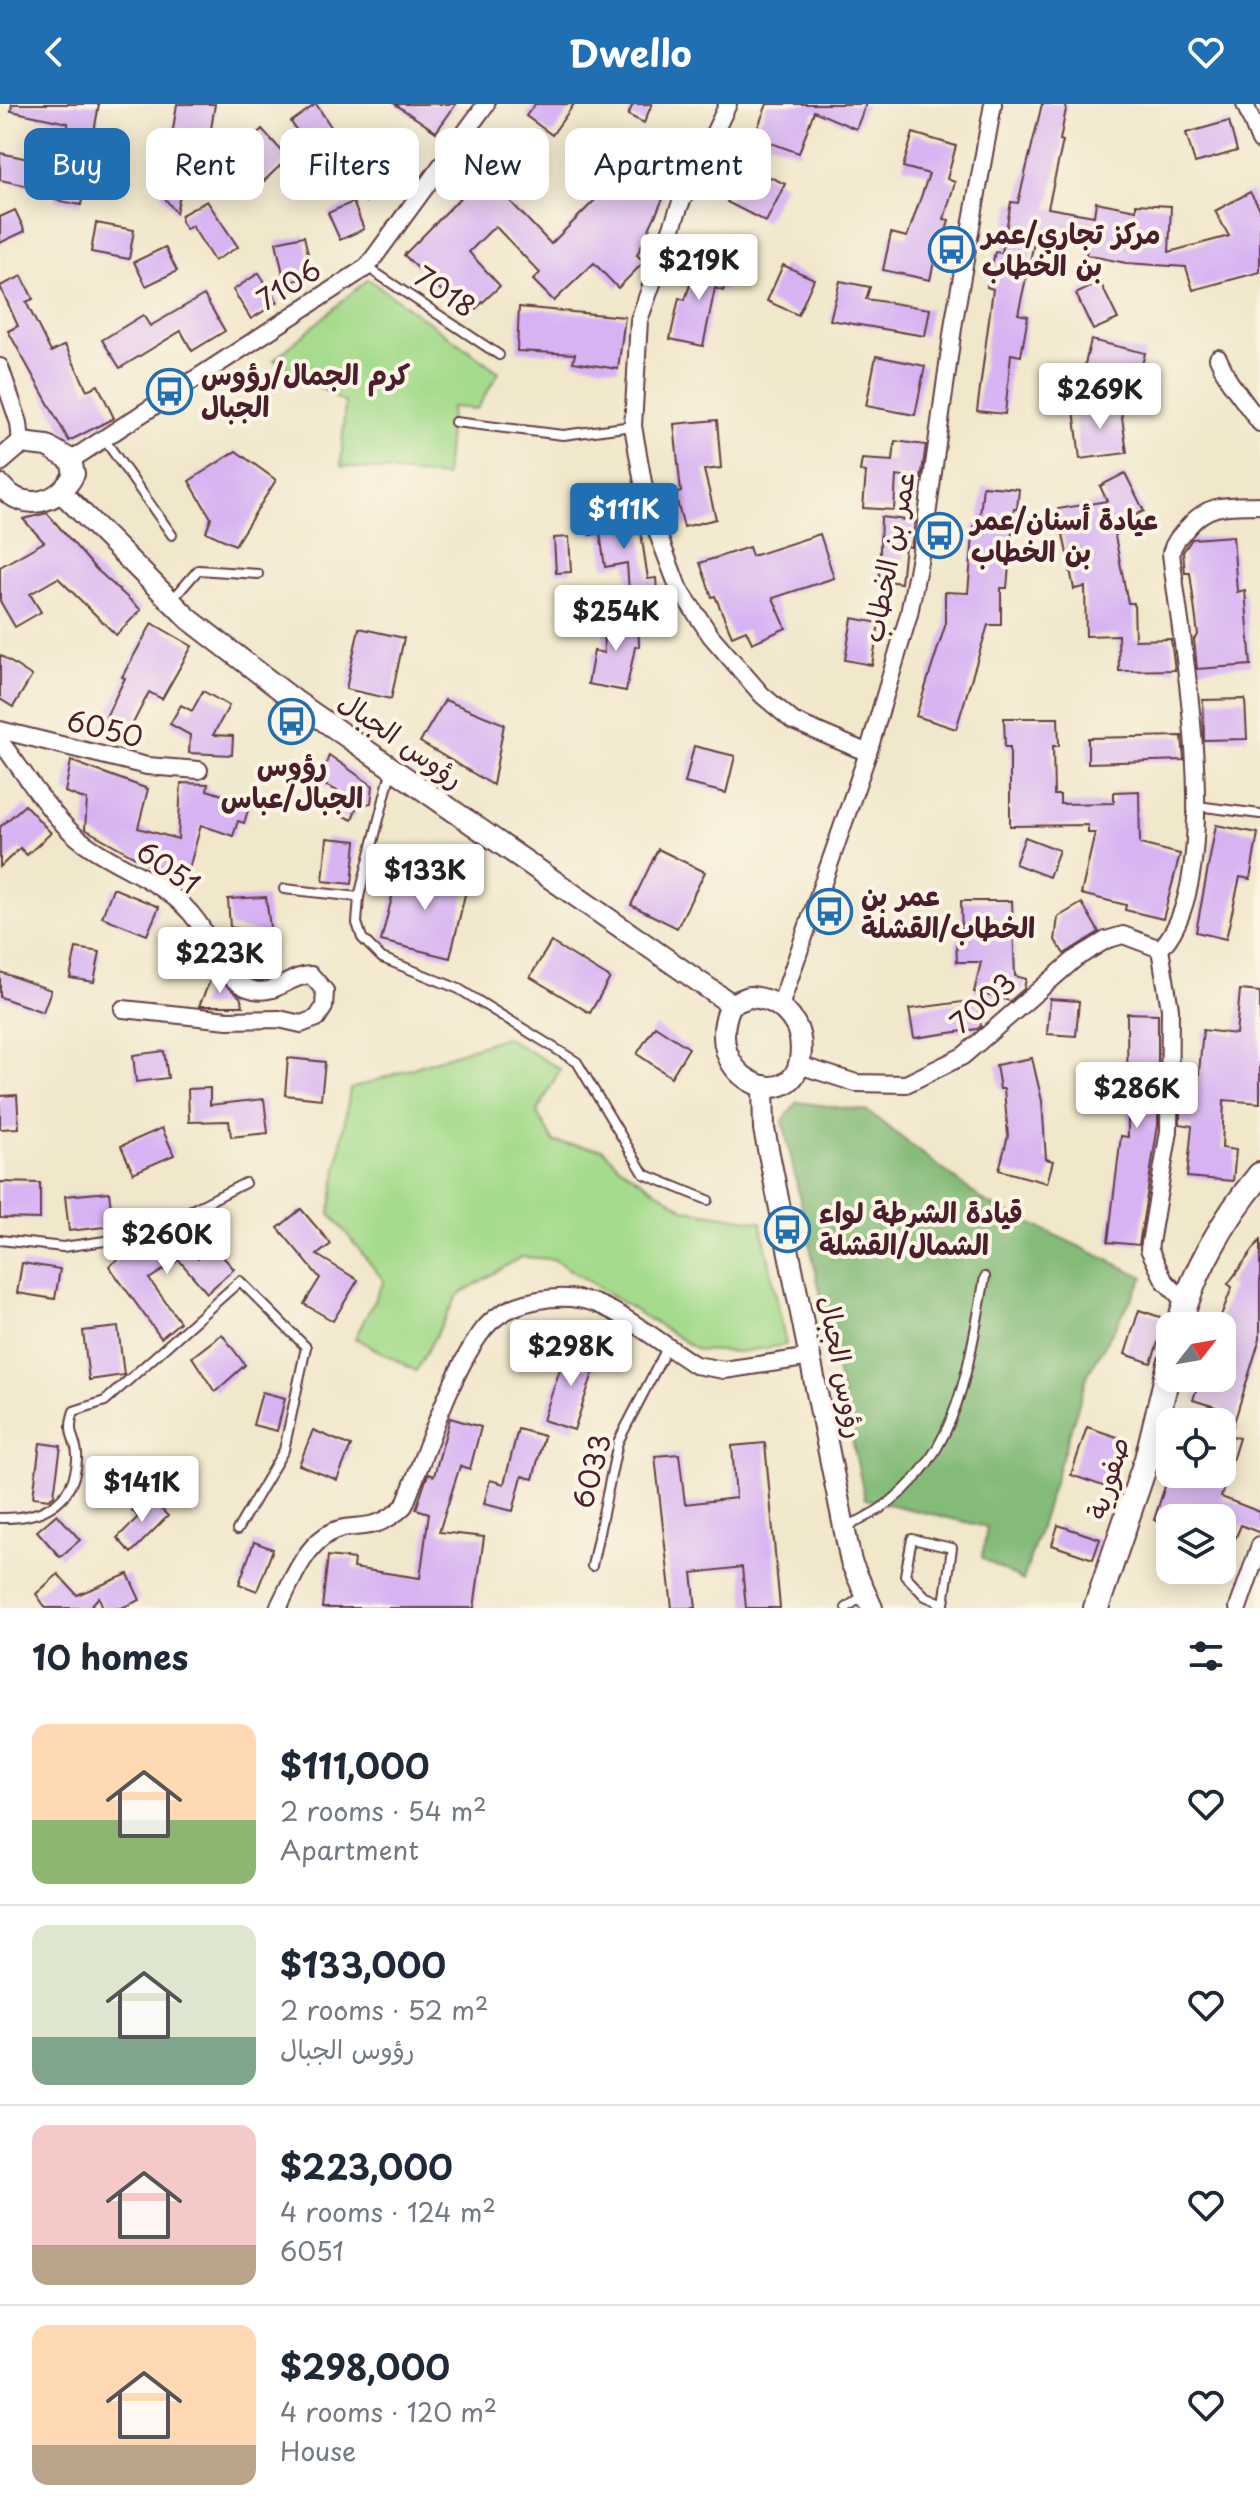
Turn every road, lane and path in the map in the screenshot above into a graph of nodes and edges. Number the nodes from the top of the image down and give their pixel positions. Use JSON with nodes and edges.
{"nodes":[{"id":1,"x":486,"y":104,"type":"edge"},
{"id":2,"x":728,"y":104,"type":"edge"},
{"id":3,"x":993,"y":104,"type":"edge"},
{"id":4,"x":1245,"y":104,"type":"edge"},
{"id":5,"x":1260,"y":141,"type":"edge"},
{"id":6,"x":367,"y":267,"type":"junction"},
{"id":7,"x":499,"y":355,"type":"dead end"},
{"id":8,"x":1218,"y":358,"type":"dead end"},
{"id":9,"x":0,"y":367,"type":"edge"},
{"id":10,"x":455,"y":422,"type":"dead end"},
{"id":11,"x":1260,"y":423,"type":"edge"},
{"id":12,"x":633,"y":426,"type":"junction"},
{"id":13,"x":104,"y":438,"type":"junction"},
{"id":14,"x":21,"y":443,"type":"junction"},
{"id":15,"x":71,"y":460,"type":"junction"},
{"id":16,"x":0,"y":461,"type":"edge"},
{"id":17,"x":2,"y":490,"type":"edge"},
{"id":18,"x":62,"y":493,"type":"junction"},
{"id":19,"x":1260,"y":505,"type":"edge"},
{"id":20,"x":172,"y":535,"type":"dead end"},
{"id":21,"x":258,"y":574,"type":"dead end"},
{"id":22,"x":171,"y":601,"type":"junction"},
{"id":23,"x":0,"y":730,"type":"edge"},
{"id":24,"x":0,"y":741,"type":"edge"},
{"id":25,"x":868,"y":753,"type":"junction"},
{"id":26,"x":392,"y":767,"type":"junction"},
{"id":27,"x":199,"y":770,"type":"dead end"},
{"id":28,"x":1197,"y":806,"type":"junction"},
{"id":29,"x":1260,"y":814,"type":"edge"},
{"id":30,"x":284,"y":889,"type":"dead end"},
{"id":31,"x":359,"y":897,"type":"junction"},
{"id":32,"x":1160,"y":949,"type":"junction"},
{"id":33,"x":731,"y":1004,"type":"junction"},
{"id":34,"x":780,"y":1006,"type":"junction"},
{"id":35,"x":123,"y":1009,"type":"dead end"},
{"id":36,"x":799,"y":1065,"type":"junction"},
{"id":37,"x":763,"y":1086,"type":"junction"},
{"id":38,"x":1260,"y":1175,"type":"edge"},
{"id":39,"x":245,"y":1183,"type":"dead end"},
{"id":40,"x":708,"y":1200,"type":"dead end"},
{"id":41,"x":0,"y":1240,"type":"edge"},
{"id":42,"x":985,"y":1277,"type":"dead end"},
{"id":43,"x":1185,"y":1302,"type":"junction"},
{"id":44,"x":1182,"y":1312,"type":"edge"},
{"id":45,"x":667,"y":1348,"type":"junction"},
{"id":46,"x":812,"y":1357,"type":"junction"},
{"id":47,"x":1163,"y":1392,"type":"edge"},
{"id":48,"x":0,"y":1518,"type":"edge"},
{"id":49,"x":844,"y":1527,"type":"junction"},
{"id":50,"x":237,"y":1530,"type":"dead end"},
{"id":51,"x":1260,"y":1545,"type":"edge"},
{"id":52,"x":592,"y":1566,"type":"dead end"},
{"id":53,"x":869,"y":1601,"type":"edge"},
{"id":54,"x":944,"y":1606,"type":"edge"},
{"id":55,"x":278,"y":1608,"type":"edge"},
{"id":56,"x":846,"y":1608,"type":"edge"},
{"id":57,"x":1096,"y":1608,"type":"edge"},
{"id":58,"x":1238,"y":1608,"type":"edge"}],
"edges":[{"from":1,"to":6,"type":"street","name":"7106"},
{"from":2,"to":12,"type":"street"},
{"from":3,"to":25,"type":"street","name":"عمر بن الخطاب"},
{"from":4,"to":5,"type":"street"},
{"from":6,"to":7,"type":"lane","name":"7018"},
{"from":6,"to":13,"type":"street","name":"7106"},
{"from":8,"to":11,"type":"street"},
{"from":9,"to":14,"type":"street"},
{"from":10,"to":12,"type":"lane"},
{"from":12,"to":25,"type":"street"},
{"from":13,"to":15,"type":"street","name":"7106"},
{"from":13,"to":20,"type":"lane"},
{"from":14,"to":15,"type":"street"},
{"from":14,"to":16,"type":"street"},
{"from":15,"to":18,"type":"street"},
{"from":17,"to":18,"type":"street"},
{"from":18,"to":22,"type":"street","name":"رؤوس الجبال"},
{"from":19,"to":28,"type":"street"},
{"from":21,"to":22,"type":"lane"},
{"from":22,"to":26,"type":"street","name":"رؤوس الجبال"},
{"from":23,"to":27,"type":"street","name":"6050"},
{"from":24,"to":35,"type":"street","name":"6051"},
{"from":25,"to":34,"type":"street","name":"عمر بن الخطاب"},
{"from":26,"to":31,"type":"lane"},
{"from":26,"to":33,"type":"street","name":"رؤوس الجبال"},
{"from":28,"to":29,"type":"lane"},
{"from":28,"to":32,"type":"street"},
{"from":30,"to":31,"type":"lane"},
{"from":31,"to":40,"type":"lane"},
{"from":32,"to":36,"type":"street","name":"7003"},
{"from":32,"to":43,"type":"street"},
{"from":33,"to":34,"type":"street"},
{"from":33,"to":37,"type":"street"},
{"from":34,"to":36,"type":"street"},
{"from":36,"to":37,"type":"street"},
{"from":37,"to":46,"type":"street","name":"رؤوس الجبال"},
{"from":38,"to":43,"type":"main road"},
{"from":39,"to":41,"type":"lane"},
{"from":42,"to":49,"type":"lane"},
{"from":43,"to":44,"type":"main road"},
{"from":45,"to":46,"type":"street"},
{"from":45,"to":52,"type":"lane","name":"6033"},
{"from":45,"to":55,"type":"street"},
{"from":46,"to":49,"type":"street","name":"رؤوس الجبال"},
{"from":47,"to":57,"type":"main road","name":"صفورية"},
{"from":48,"to":50,"type":"lane"},
{"from":49,"to":53,"type":"street","name":"رؤوس الجبال"},
{"from":51,"to":58,"type":"street"},
{"from":53,"to":56,"type":"lane"},
{"from":54,"to":54,"type":"lane"}]}
